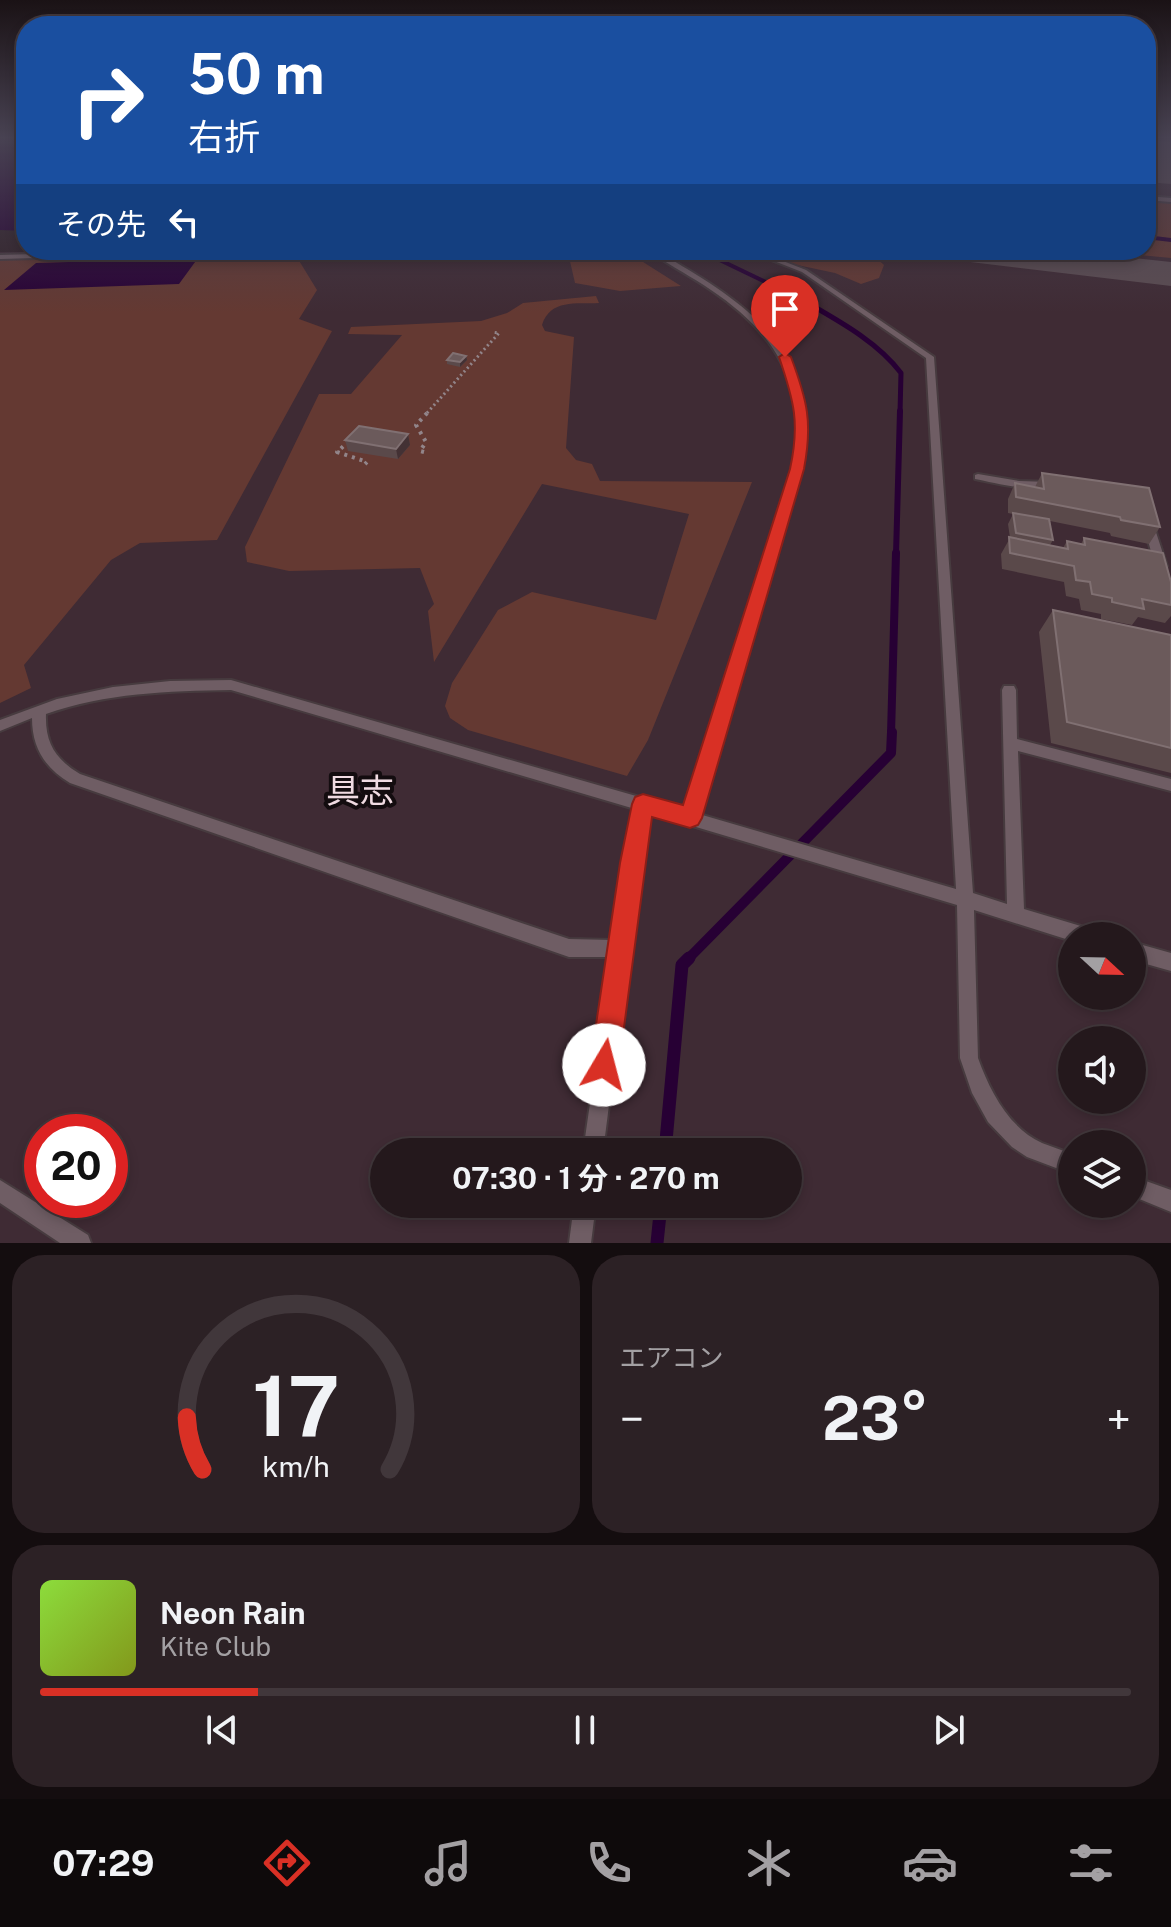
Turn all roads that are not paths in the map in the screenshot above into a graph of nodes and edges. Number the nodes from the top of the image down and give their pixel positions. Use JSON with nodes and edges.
{"nodes":[{"id":1,"x":668,"y":260,"type":"edge"},
{"id":2,"x":775,"y":260,"type":"edge"},
{"id":3,"x":978,"y":477,"type":"dead end"},
{"id":4,"x":1001,"y":481,"type":"junction"},
{"id":5,"x":1064,"y":485,"type":"edge"},
{"id":6,"x":1001,"y":495,"type":"dead end"},
{"id":7,"x":1144,"y":510,"type":"edge"},
{"id":8,"x":1167,"y":584,"type":"edge"},
{"id":9,"x":1009,"y":690,"type":"dead end"},
{"id":10,"x":39,"y":711,"type":"junction"},
{"id":11,"x":0,"y":726,"type":"edge"},
{"id":12,"x":1010,"y":743,"type":"junction"},
{"id":13,"x":1171,"y":785,"type":"edge"},
{"id":14,"x":643,"y":804,"type":"junction"},
{"id":15,"x":690,"y":818,"type":"junction"},
{"id":16,"x":965,"y":899,"type":"junction"},
{"id":17,"x":1016,"y":915,"type":"junction"},
{"id":18,"x":1058,"y":928,"type":"edge"},
{"id":19,"x":620,"y":949,"type":"junction"},
{"id":20,"x":1146,"y":955,"type":"edge"},
{"id":21,"x":1171,"y":962,"type":"edge"},
{"id":22,"x":595,"y":1138,"type":"edge"},
{"id":23,"x":1058,"y":1159,"type":"edge"},
{"id":24,"x":0,"y":1191,"type":"edge"},
{"id":25,"x":1146,"y":1191,"type":"edge"},
{"id":26,"x":1171,"y":1201,"type":"edge"},
{"id":27,"x":583,"y":1218,"type":"edge"},
{"id":28,"x":80,"y":1243,"type":"edge"},
{"id":29,"x":580,"y":1243,"type":"edge"}],
"edges":[{"from":1,"to":15,"type":"lane"},
{"from":2,"to":16,"type":"lane"},
{"from":3,"to":4,"type":"lane"},
{"from":4,"to":5,"type":"lane"},
{"from":4,"to":6,"type":"lane"},
{"from":7,"to":8,"type":"lane"},
{"from":9,"to":12,"type":"lane"},
{"from":10,"to":11,"type":"lane"},
{"from":10,"to":14,"type":"lane"},
{"from":10,"to":19,"type":"lane"},
{"from":12,"to":13,"type":"lane"},
{"from":12,"to":17,"type":"lane"},
{"from":14,"to":15,"type":"lane"},
{"from":14,"to":19,"type":"lane"},
{"from":15,"to":16,"type":"lane"},
{"from":16,"to":17,"type":"lane"},
{"from":16,"to":23,"type":"lane"},
{"from":17,"to":18,"type":"lane"},
{"from":19,"to":22,"type":"lane"},
{"from":20,"to":21,"type":"lane"},
{"from":24,"to":28,"type":"lane"},
{"from":25,"to":26,"type":"lane"},
{"from":27,"to":29,"type":"lane"}]}
